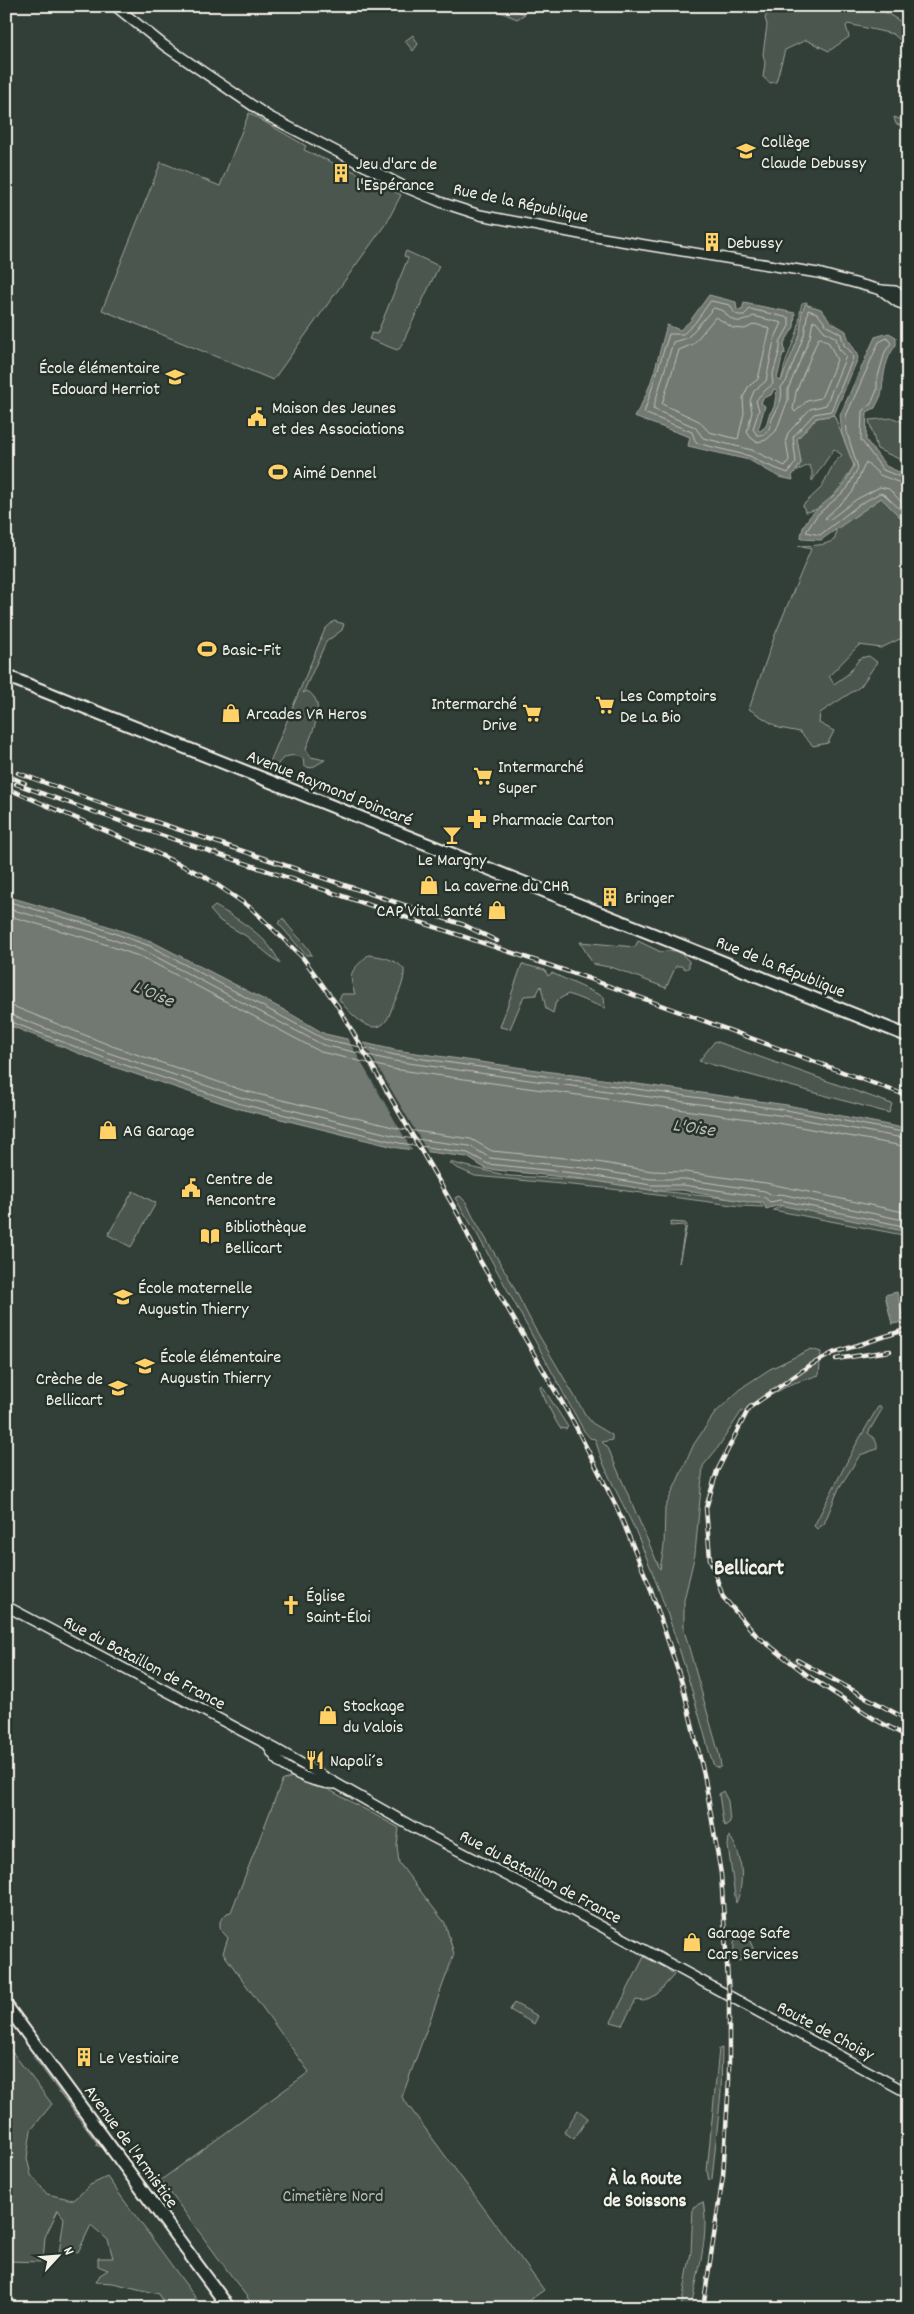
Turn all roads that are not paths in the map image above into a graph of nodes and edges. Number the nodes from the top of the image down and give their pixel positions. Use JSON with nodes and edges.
{"nodes":[{"id":1,"x":115,"y":6,"type":"edge"},
{"id":2,"x":881,"y":290,"type":"junction"},
{"id":3,"x":908,"y":298,"type":"edge"},
{"id":4,"x":908,"y":306,"type":"edge"},
{"id":5,"x":6,"y":676,"type":"edge"},
{"id":6,"x":641,"y":929,"type":"joint"},
{"id":7,"x":908,"y":1036,"type":"edge"},
{"id":8,"x":6,"y":1606,"type":"edge"},
{"id":9,"x":729,"y":1996,"type":"joint"},
{"id":10,"x":6,"y":2005,"type":"edge"},
{"id":11,"x":908,"y":2093,"type":"edge"},
{"id":12,"x":229,"y":2308,"type":"edge"}],
"edges":[{"from":1,"to":2,"type":"street","name":"Rue de la République"},
{"from":2,"to":3,"type":"street","name":"Rue de la République"},
{"from":2,"to":4,"type":"street","name":"Rue de la République"},
{"from":5,"to":6,"type":"main road","name":"Avenue Raymond Poincaré"},
{"from":6,"to":7,"type":"main road","name":"Rue de la République"},
{"from":8,"to":9,"type":"street","name":"Rue du Bataillon de France"},
{"from":9,"to":11,"type":"street","name":"Route de Choisy"},
{"from":10,"to":12,"type":"main road","name":"Avenue de l'Armistice"}]}
